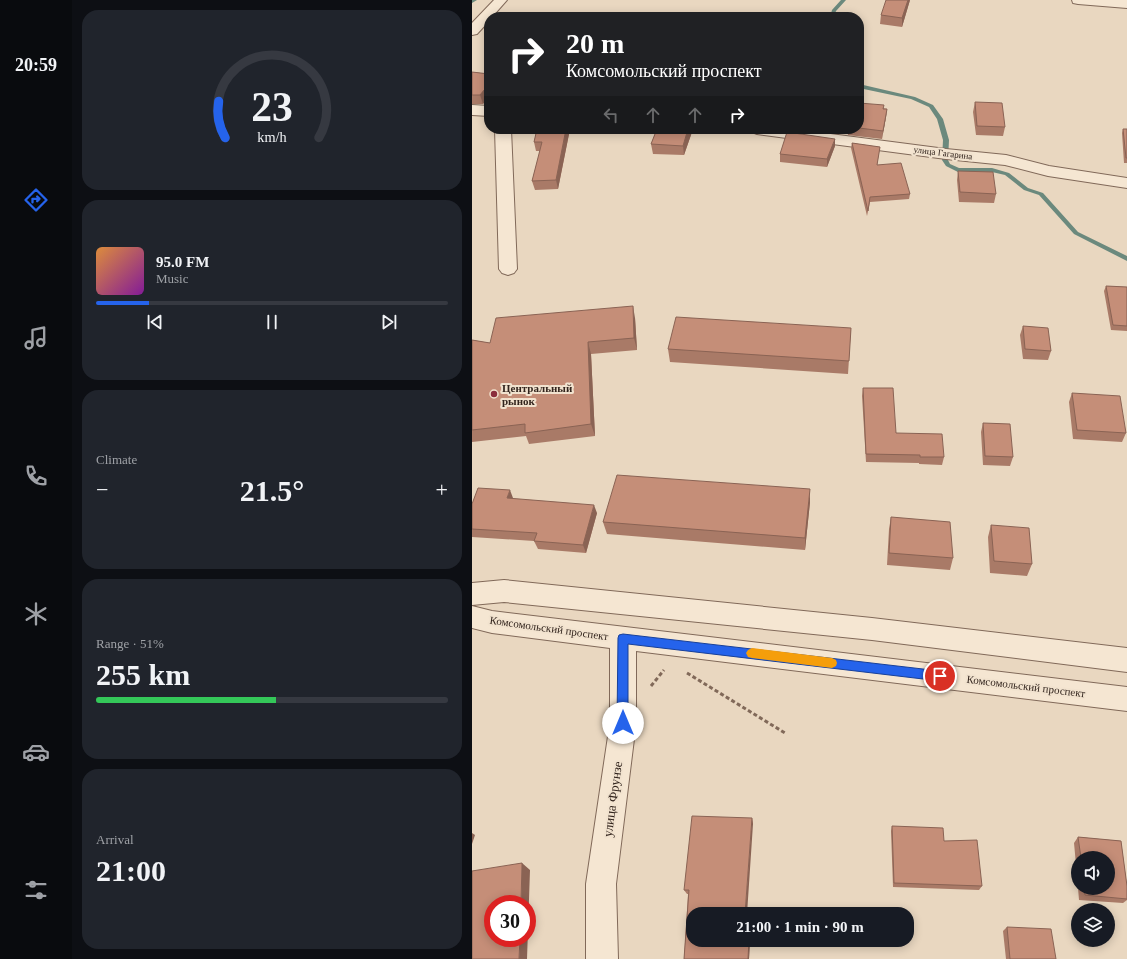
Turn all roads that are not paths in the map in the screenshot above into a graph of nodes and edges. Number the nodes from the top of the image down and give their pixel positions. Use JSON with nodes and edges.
{"nodes":[{"id":1,"x":501,"y":0,"type":"edge"},
{"id":2,"x":1078,"y":0,"type":"edge"},
{"id":3,"x":1127,"y":4,"type":"edge"},
{"id":4,"x":490,"y":12,"type":"edge"},
{"id":5,"x":484,"y":18,"type":"edge"},
{"id":6,"x":472,"y":31,"type":"edge"},
{"id":7,"x":472,"y":110,"type":"edge"},
{"id":8,"x":484,"y":111,"type":"edge"},
{"id":9,"x":503,"y":134,"type":"edge"},
{"id":10,"x":795,"y":134,"type":"edge"},
{"id":11,"x":1127,"y":183,"type":"edge"},
{"id":12,"x":508,"y":269,"type":"dead end"},
{"id":13,"x":472,"y":594,"type":"edge"},
{"id":14,"x":472,"y":617,"type":"edge"},
{"id":15,"x":623,"y":638,"type":"junction"},
{"id":16,"x":1127,"y":660,"type":"edge"},
{"id":17,"x":1127,"y":699,"type":"edge"},
{"id":18,"x":602,"y":959,"type":"edge"}],
"edges":[{"from":1,"to":4,"type":"street"},
{"from":2,"to":3,"type":"street"},
{"from":5,"to":6,"type":"street"},
{"from":7,"to":8,"type":"street"},
{"from":9,"to":12,"type":"street"},
{"from":10,"to":11,"type":"street","name":"улица Гагарина"},
{"from":13,"to":16,"type":"street"},
{"from":14,"to":15,"type":"street","name":"Комсомольский проспект"},
{"from":15,"to":17,"type":"street","name":"Комсомольский проспект"},
{"from":15,"to":18,"type":"street","name":"улица Фрунзе"}]}
